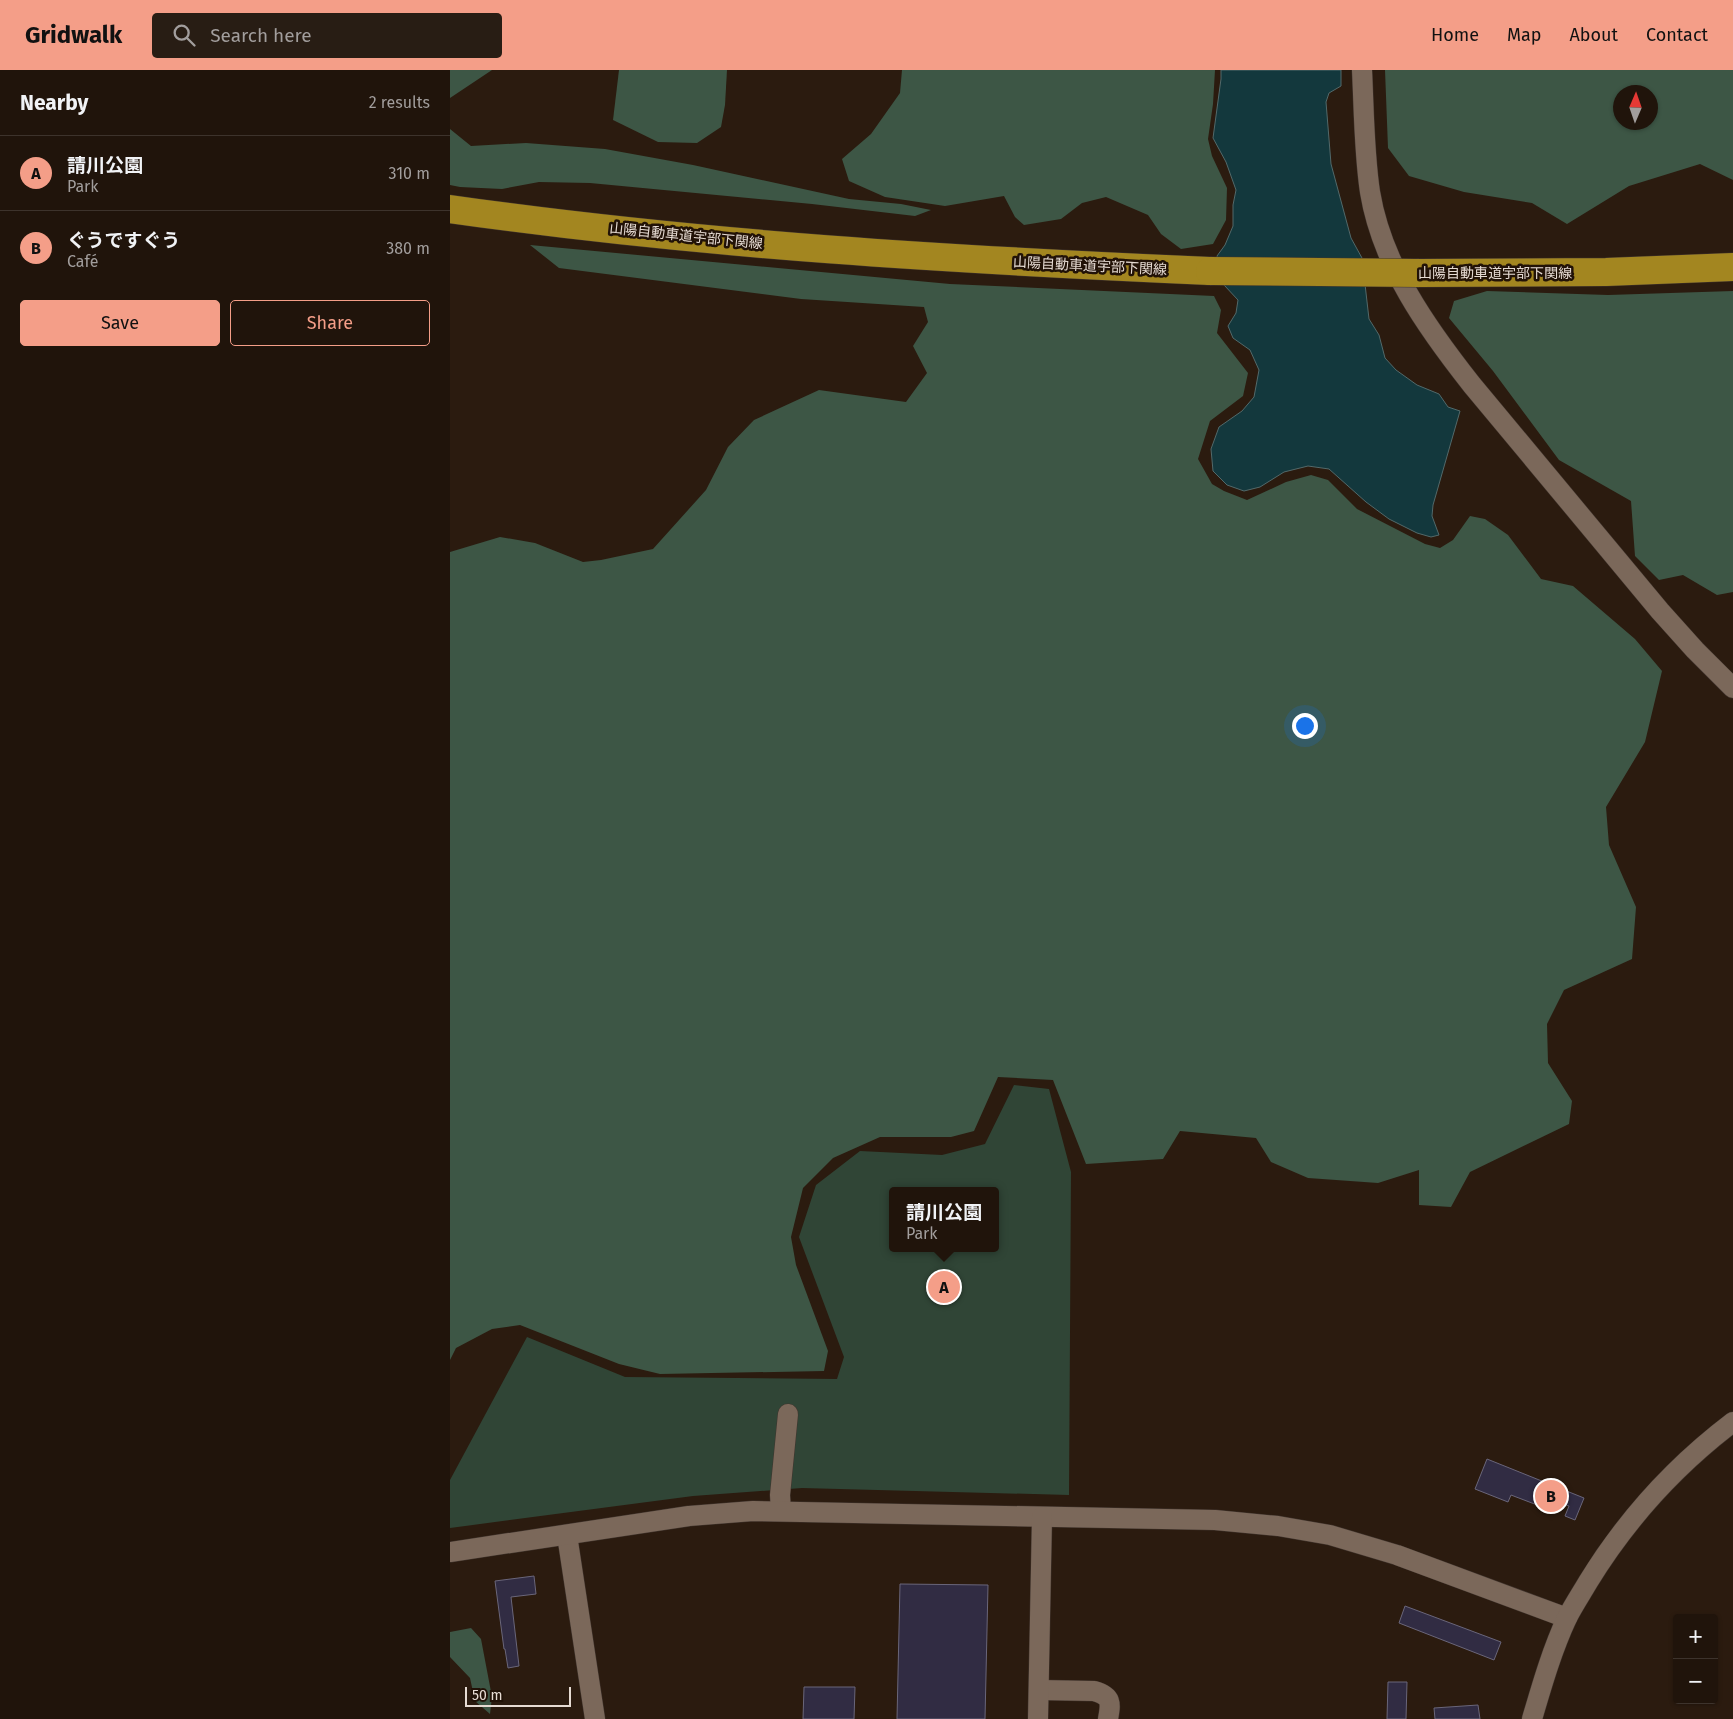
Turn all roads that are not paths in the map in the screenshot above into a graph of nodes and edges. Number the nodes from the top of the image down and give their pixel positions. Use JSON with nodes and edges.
{"nodes":[{"id":1,"x":1362,"y":70,"type":"edge"},
{"id":2,"x":450,"y":209,"type":"edge"},
{"id":3,"x":1733,"y":266,"type":"edge"},
{"id":4,"x":1733,"y":688,"type":"edge"},
{"id":5,"x":788,"y":1414,"type":"dead end"},
{"id":6,"x":1733,"y":1422,"type":"edge"},
{"id":7,"x":781,"y":1511,"type":"junction"},
{"id":8,"x":1042,"y":1517,"type":"junction"},
{"id":9,"x":567,"y":1535,"type":"junction"},
{"id":10,"x":450,"y":1552,"type":"edge"},
{"id":11,"x":1567,"y":1618,"type":"junction"},
{"id":12,"x":1039,"y":1690,"type":"junction"},
{"id":13,"x":595,"y":1719,"type":"edge"},
{"id":14,"x":1038,"y":1719,"type":"edge"},
{"id":15,"x":1108,"y":1719,"type":"edge"},
{"id":16,"x":1532,"y":1719,"type":"edge"}],
"edges":[{"from":1,"to":4,"type":"street"},
{"from":2,"to":3,"type":"highway","name":"山陽自動車道宇部下関線","bridge":true},
{"from":5,"to":7,"type":"street"},
{"from":6,"to":11,"type":"street"},
{"from":7,"to":8,"type":"street"},
{"from":7,"to":9,"type":"street"},
{"from":8,"to":11,"type":"street"},
{"from":8,"to":12,"type":"street"},
{"from":9,"to":10,"type":"street"},
{"from":9,"to":13,"type":"street"},
{"from":11,"to":16,"type":"street"},
{"from":12,"to":14,"type":"street"},
{"from":12,"to":15,"type":"street"}]}
